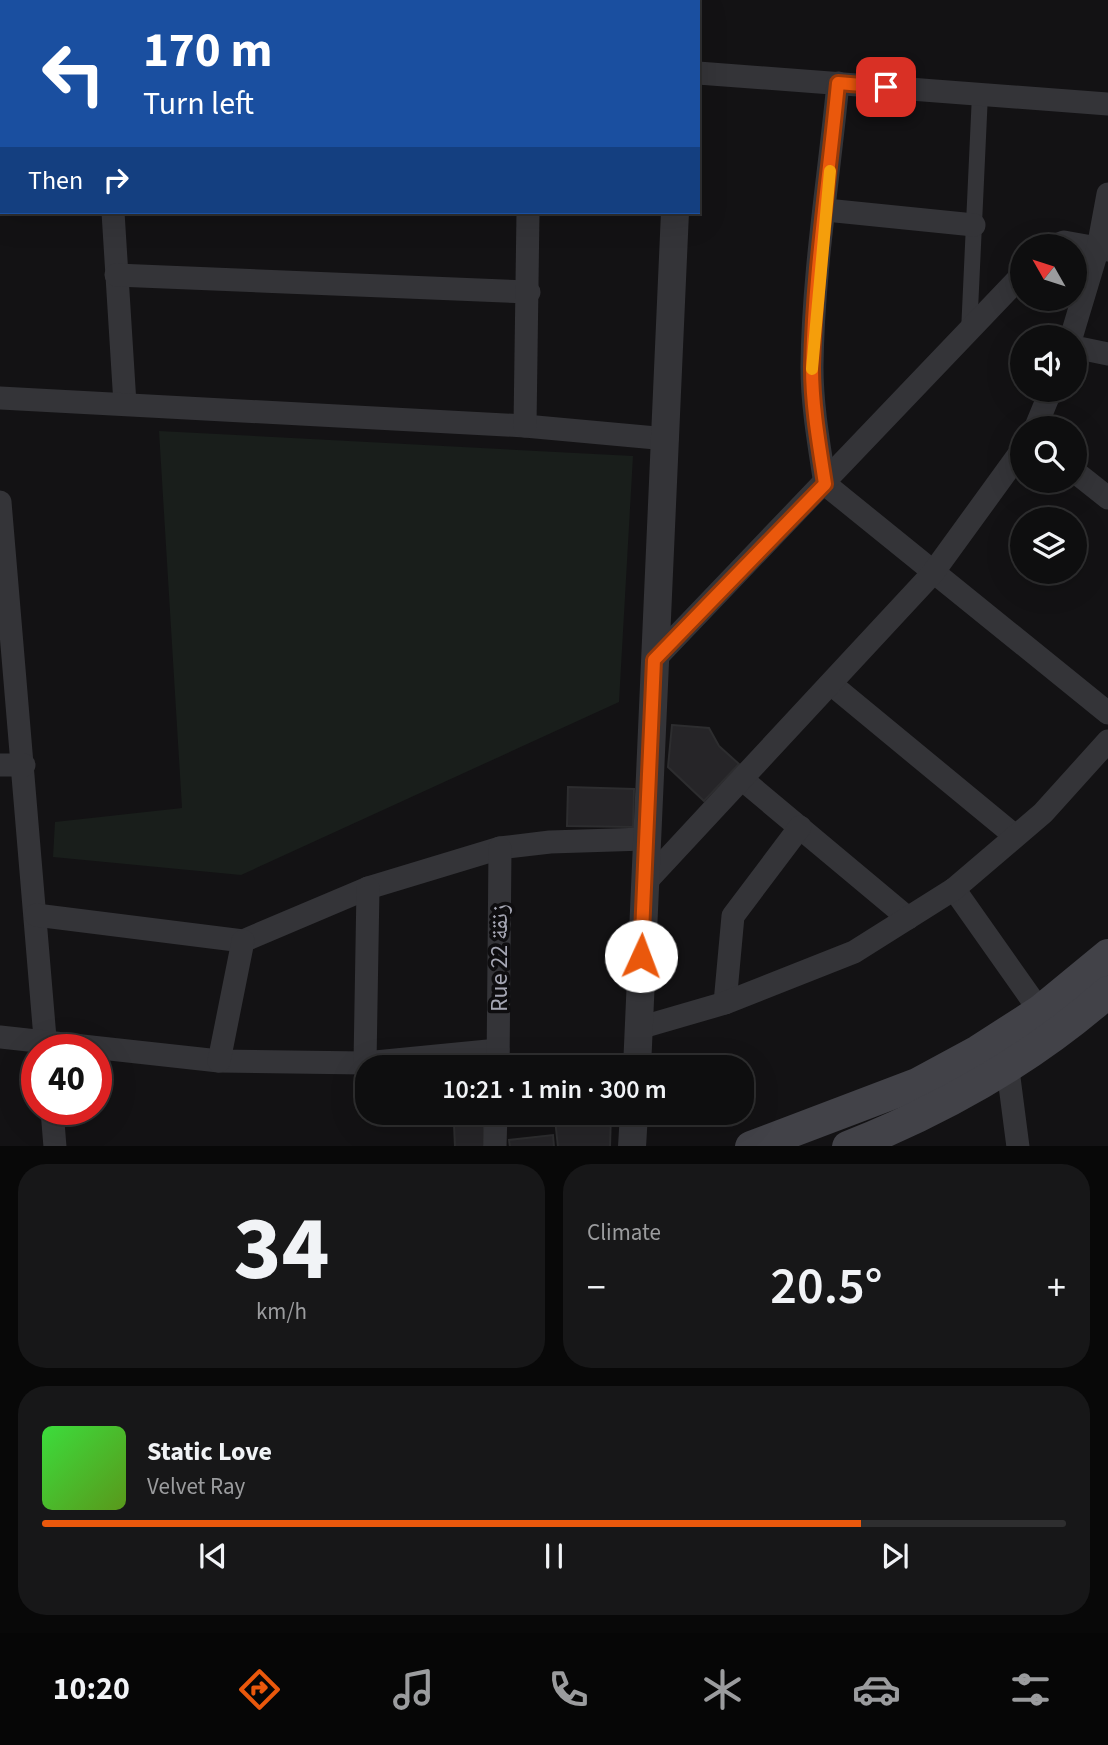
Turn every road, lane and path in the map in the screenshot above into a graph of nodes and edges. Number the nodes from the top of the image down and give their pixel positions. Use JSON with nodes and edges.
{"nodes":[{"id":1,"x":700,"y":73,"type":"edge"},
{"id":2,"x":838,"y":83,"type":"junction"},
{"id":3,"x":981,"y":94,"type":"junction"},
{"id":4,"x":1108,"y":104,"type":"edge"},
{"id":5,"x":1108,"y":194,"type":"edge"},
{"id":6,"x":826,"y":210,"type":"junction"},
{"id":7,"x":113,"y":214,"type":"edge"},
{"id":8,"x":528,"y":214,"type":"edge"},
{"id":9,"x":675,"y":214,"type":"edge"},
{"id":10,"x":974,"y":225,"type":"junction"},
{"id":11,"x":1103,"y":249,"type":"edge"},
{"id":12,"x":116,"y":275,"type":"junction"},
{"id":13,"x":1010,"y":288,"type":"edge"},
{"id":14,"x":529,"y":292,"type":"junction"},
{"id":15,"x":1076,"y":325,"type":"edge"},
{"id":16,"x":969,"y":332,"type":"junction"},
{"id":17,"x":1087,"y":350,"type":"edge"},
{"id":18,"x":1108,"y":354,"type":"edge"},
{"id":19,"x":0,"y":398,"type":"edge"},
{"id":20,"x":125,"y":404,"type":"junction"},
{"id":21,"x":526,"y":426,"type":"junction"},
{"id":22,"x":667,"y":439,"type":"junction"},
{"id":23,"x":1010,"y":467,"type":"edge"},
{"id":24,"x":1087,"y":481,"type":"edge"},
{"id":25,"x":825,"y":484,"type":"junction"},
{"id":26,"x":1108,"y":498,"type":"edge"},
{"id":27,"x":0,"y":502,"type":"edge"},
{"id":28,"x":932,"y":574,"type":"junction"},
{"id":29,"x":5,"y":624,"type":"edge"},
{"id":30,"x":654,"y":660,"type":"junction"},
{"id":31,"x":831,"y":684,"type":"junction"},
{"id":32,"x":1108,"y":713,"type":"edge"},
{"id":33,"x":1108,"y":741,"type":"edge"},
{"id":34,"x":0,"y":765,"type":"edge"},
{"id":35,"x":24,"y":765,"type":"junction"},
{"id":36,"x":743,"y":780,"type":"junction"},
{"id":37,"x":800,"y":827,"type":"junction"},
{"id":38,"x":1015,"y":836,"type":"junction"},
{"id":39,"x":645,"y":839,"type":"junction"},
{"id":40,"x":500,"y":848,"type":"junction"},
{"id":41,"x":644,"y":884,"type":"junction"},
{"id":42,"x":368,"y":888,"type":"junction"},
{"id":43,"x":954,"y":888,"type":"junction"},
{"id":44,"x":36,"y":915,"type":"junction"},
{"id":45,"x":908,"y":918,"type":"junction"},
{"id":46,"x":243,"y":941,"type":"junction"},
{"id":47,"x":1108,"y":955,"type":"edge"},
{"id":48,"x":1108,"y":992,"type":"edge"},
{"id":49,"x":725,"y":1003,"type":"junction"},
{"id":50,"x":1040,"y":1011,"type":"junction"},
{"id":51,"x":639,"y":1028,"type":"junction"},
{"id":52,"x":45,"y":1034,"type":"edge"},
{"id":53,"x":0,"y":1037,"type":"edge"},
{"id":54,"x":21,"y":1041,"type":"edge"},
{"id":55,"x":112,"y":1051,"type":"edge"},
{"id":56,"x":365,"y":1055,"type":"edge"},
{"id":57,"x":498,"y":1055,"type":"edge"},
{"id":58,"x":637,"y":1055,"type":"edge"},
{"id":59,"x":219,"y":1060,"type":"junction"},
{"id":60,"x":355,"y":1063,"type":"edge"},
{"id":61,"x":1007,"y":1070,"type":"junction"},
{"id":62,"x":53,"y":1125,"type":"edge"},
{"id":63,"x":496,"y":1125,"type":"edge"},
{"id":64,"x":633,"y":1125,"type":"edge"},
{"id":65,"x":878,"y":1141,"type":"edge"},
{"id":66,"x":55,"y":1146,"type":"edge"},
{"id":67,"x":495,"y":1146,"type":"edge"},
{"id":68,"x":632,"y":1146,"type":"edge"},
{"id":69,"x":751,"y":1146,"type":"edge"},
{"id":70,"x":848,"y":1146,"type":"edge"},
{"id":71,"x":1018,"y":1146,"type":"edge"}],
"edges":[{"from":1,"to":2,"type":"street"},
{"from":2,"to":3,"type":"street"},
{"from":2,"to":6,"type":"street"},
{"from":3,"to":4,"type":"street"},
{"from":3,"to":10,"type":"street"},
{"from":5,"to":11,"type":"street"},
{"from":6,"to":10,"type":"street"},
{"from":6,"to":25,"type":"street"},
{"from":7,"to":12,"type":"street"},
{"from":8,"to":14,"type":"street"},
{"from":9,"to":22,"type":"street"},
{"from":10,"to":16,"type":"street"},
{"from":11,"to":15,"type":"street"},
{"from":12,"to":14,"type":"street"},
{"from":12,"to":20,"type":"street"},
{"from":13,"to":16,"type":"street"},
{"from":14,"to":21,"type":"street"},
{"from":16,"to":25,"type":"street"},
{"from":17,"to":18,"type":"street"},
{"from":19,"to":20,"type":"street"},
{"from":20,"to":21,"type":"street"},
{"from":21,"to":22,"type":"street"},
{"from":22,"to":30,"type":"street"},
{"from":23,"to":28,"type":"street"},
{"from":24,"to":26,"type":"street"},
{"from":25,"to":28,"type":"street"},
{"from":25,"to":30,"type":"street"},
{"from":27,"to":29,"type":"street"},
{"from":28,"to":31,"type":"street"},
{"from":28,"to":32,"type":"street"},
{"from":29,"to":35,"type":"street"},
{"from":30,"to":39,"type":"street"},
{"from":31,"to":36,"type":"street"},
{"from":31,"to":38,"type":"street"},
{"from":33,"to":38,"type":"street"},
{"from":34,"to":35,"type":"street"},
{"from":35,"to":44,"type":"street"},
{"from":36,"to":37,"type":"street"},
{"from":36,"to":41,"type":"street"},
{"from":37,"to":45,"type":"street"},
{"from":37,"to":49,"type":"street"},
{"from":38,"to":43,"type":"street"},
{"from":39,"to":40,"type":"street"},
{"from":39,"to":41,"type":"street"},
{"from":40,"to":42,"type":"street"},
{"from":40,"to":57,"type":"street","name":"Rue 22 زنقة"},
{"from":41,"to":51,"type":"street"},
{"from":42,"to":46,"type":"street"},
{"from":42,"to":56,"type":"street"},
{"from":43,"to":45,"type":"street"},
{"from":43,"to":50,"type":"street"},
{"from":44,"to":46,"type":"street"},
{"from":44,"to":52,"type":"street"},
{"from":45,"to":49,"type":"street"},
{"from":46,"to":59,"type":"street"},
{"from":47,"to":50,"type":"main road"},
{"from":48,"to":61,"type":"main road"},
{"from":49,"to":51,"type":"street"},
{"from":50,"to":69,"type":"main road"},
{"from":51,"to":58,"type":"street"},
{"from":53,"to":54,"type":"street"},
{"from":55,"to":59,"type":"street"},
{"from":59,"to":60,"type":"street"},
{"from":61,"to":65,"type":"main road"},
{"from":61,"to":71,"type":"street"},
{"from":62,"to":66,"type":"street"},
{"from":63,"to":67,"type":"street"},
{"from":64,"to":68,"type":"street"},
{"from":65,"to":70,"type":"main road"}]}
